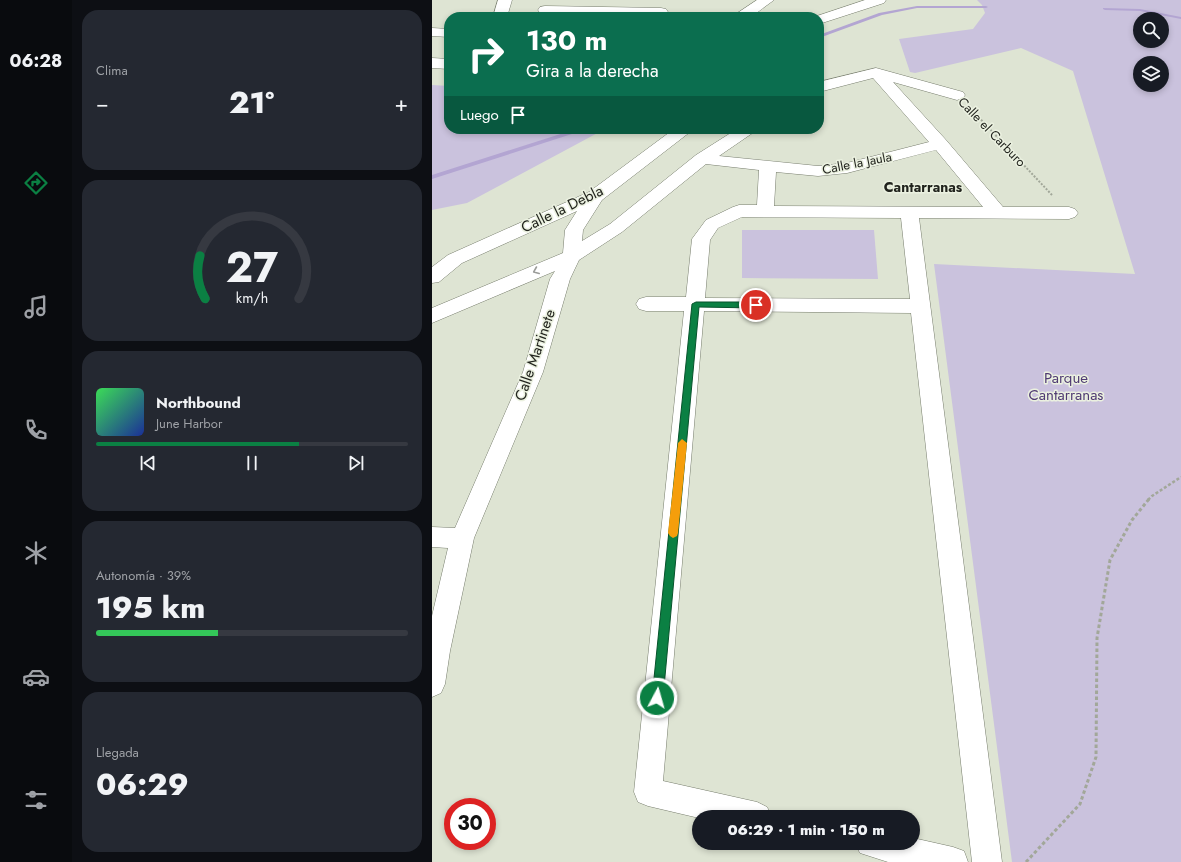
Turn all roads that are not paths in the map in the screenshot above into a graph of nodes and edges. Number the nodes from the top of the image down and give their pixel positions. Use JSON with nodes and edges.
{"nodes":[{"id":1,"x":505,"y":0,"type":"edge"},
{"id":2,"x":738,"y":0,"type":"edge"},
{"id":3,"x":767,"y":0,"type":"edge"},
{"id":4,"x":879,"y":0,"type":"edge"},
{"id":5,"x":545,"y":9,"type":"edge"},
{"id":6,"x":661,"y":10,"type":"edge"},
{"id":7,"x":501,"y":12,"type":"edge"},
{"id":8,"x":741,"y":12,"type":"edge"},
{"id":9,"x":748,"y":12,"type":"edge"},
{"id":10,"x":824,"y":18,"type":"edge"},
{"id":11,"x":432,"y":32,"type":"edge"},
{"id":12,"x":444,"y":33,"type":"edge"},
{"id":13,"x":432,"y":63,"type":"edge"},
{"id":14,"x":444,"y":64,"type":"edge"},
{"id":15,"x":876,"y":73,"type":"junction"},
{"id":16,"x":824,"y":86,"type":"edge"},
{"id":17,"x":957,"y":95,"type":"road end"},
{"id":18,"x":677,"y":134,"type":"edge"},
{"id":19,"x":740,"y":134,"type":"edge"},
{"id":20,"x":940,"y":144,"type":"junction"},
{"id":21,"x":702,"y":159,"type":"junction"},
{"id":22,"x":768,"y":166,"type":"junction"},
{"id":23,"x":595,"y":196,"type":"junction"},
{"id":24,"x":765,"y":212,"type":"junction"},
{"id":25,"x":909,"y":212,"type":"junction"},
{"id":26,"x":1069,"y":212,"type":"road end"},
{"id":27,"x":998,"y":213,"type":"junction"},
{"id":28,"x":572,"y":256,"type":"junction"},
{"id":29,"x":432,"y":277,"type":"edge"},
{"id":30,"x":646,"y":304,"type":"dead end"},
{"id":31,"x":696,"y":304,"type":"junction"},
{"id":32,"x":921,"y":306,"type":"junction"},
{"id":33,"x":432,"y":316,"type":"edge"},
{"id":34,"x":432,"y":537,"type":"edge"},
{"id":35,"x":462,"y":538,"type":"junction"},
{"id":36,"x":432,"y":684,"type":"edge"},
{"id":37,"x":726,"y":810,"type":"edge"},
{"id":38,"x":901,"y":850,"type":"edge"},
{"id":39,"x":953,"y":862,"type":"edge"},
{"id":40,"x":987,"y":862,"type":"edge"}],
"edges":[{"from":1,"to":7,"type":"street"},
{"from":2,"to":8,"type":"street"},
{"from":3,"to":9,"type":"street"},
{"from":4,"to":10,"type":"street"},
{"from":5,"to":6,"type":"street"},
{"from":11,"to":12,"type":"street"},
{"from":13,"to":14,"type":"street"},
{"from":15,"to":16,"type":"street"},
{"from":15,"to":17,"type":"street","name":"Calle el Carburo"},
{"from":15,"to":20,"type":"street"},
{"from":18,"to":23,"type":"street","name":"Calle la Debla"},
{"from":19,"to":21,"type":"street","name":"Calle Martinete"},
{"from":20,"to":22,"type":"street","name":"Calle la Jaula"},
{"from":20,"to":27,"type":"street"},
{"from":21,"to":22,"type":"street","name":"Calle la Jaula"},
{"from":21,"to":28,"type":"street","name":"Calle Martinete"},
{"from":22,"to":24,"type":"street"},
{"from":23,"to":28,"type":"street"},
{"from":23,"to":29,"type":"street","name":"Calle la Debla"},
{"from":24,"to":25,"type":"street"},
{"from":24,"to":31,"type":"street"},
{"from":25,"to":27,"type":"street"},
{"from":25,"to":32,"type":"street"},
{"from":26,"to":27,"type":"street"},
{"from":28,"to":33,"type":"street","one_way":true},
{"from":28,"to":35,"type":"street","name":"Calle Martinete"},
{"from":30,"to":31,"type":"street"},
{"from":31,"to":32,"type":"street"},
{"from":31,"to":37,"type":"street"},
{"from":32,"to":40,"type":"street"},
{"from":34,"to":35,"type":"street"},
{"from":35,"to":36,"type":"street","name":"Calle Martinete"},
{"from":38,"to":39,"type":"street"}]}
